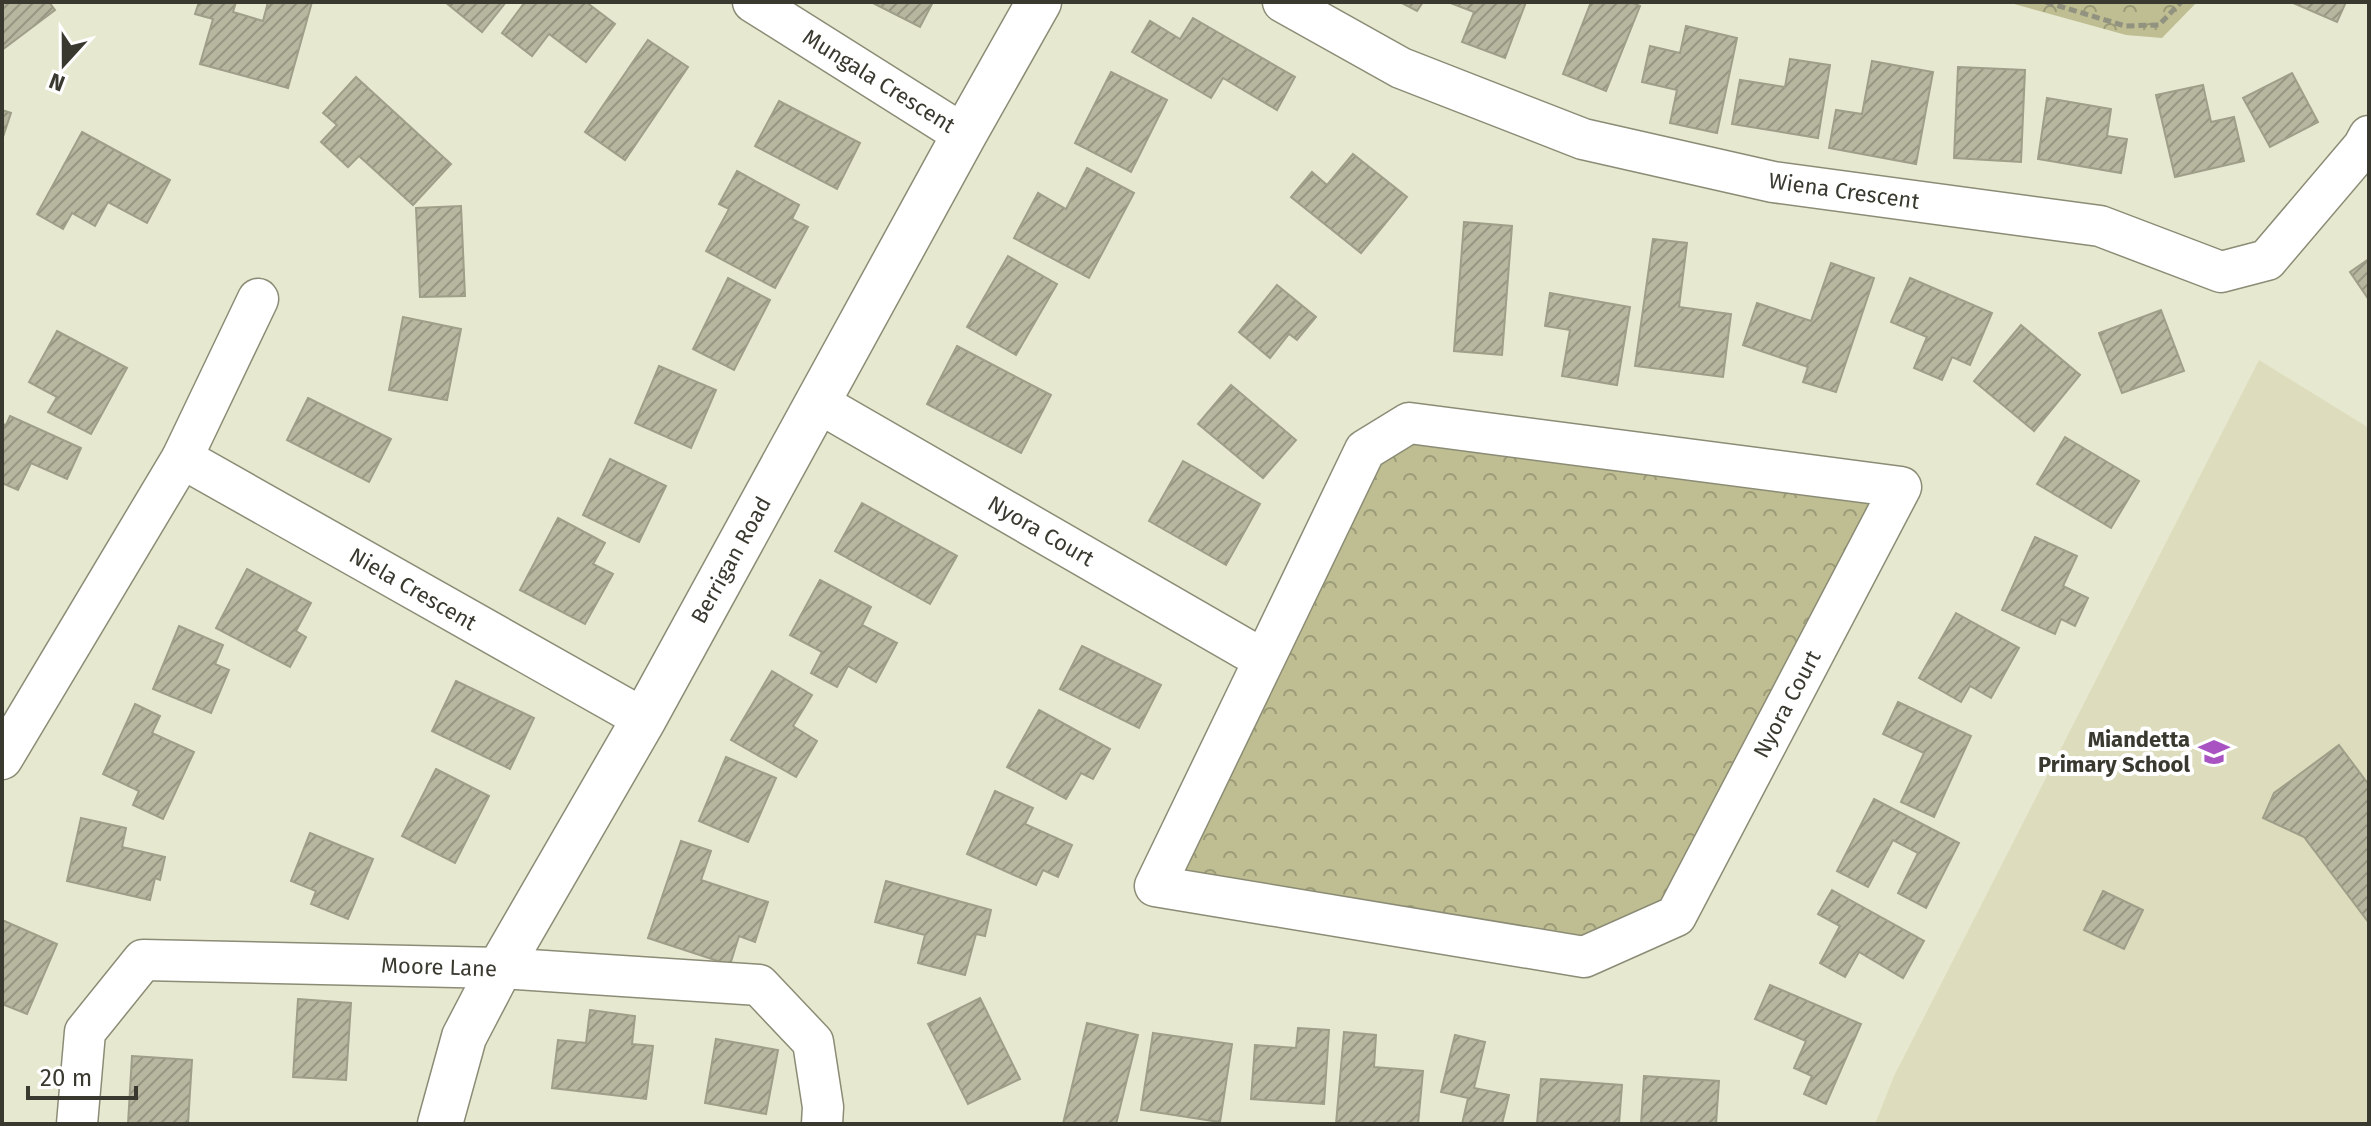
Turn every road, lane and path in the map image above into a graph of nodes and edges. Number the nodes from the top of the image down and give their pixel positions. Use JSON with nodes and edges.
{"nodes":[{"id":1,"x":753,"y":2,"type":"edge"},
{"id":2,"x":1039,"y":2,"type":"edge"},
{"id":3,"x":1283,"y":2,"type":"edge"},
{"id":4,"x":2046,"y":2,"type":"edge"},
{"id":5,"x":2181,"y":2,"type":"edge"},
{"id":6,"x":964,"y":135,"type":"junction"},
{"id":7,"x":2369,"y":136,"type":"edge"},
{"id":8,"x":258,"y":299,"type":"dead end"},
{"id":9,"x":817,"y":402,"type":"junction"},
{"id":10,"x":182,"y":458,"type":"junction"},
{"id":11,"x":1264,"y":660,"type":"junction"},
{"id":12,"x":644,"y":719,"type":"junction"},
{"id":13,"x":2,"y":759,"type":"edge"},
{"id":14,"x":500,"y":968,"type":"junction"},
{"id":15,"x":77,"y":1124,"type":"edge"},
{"id":16,"x":440,"y":1124,"type":"edge"},
{"id":17,"x":822,"y":1124,"type":"edge"}],
"edges":[{"from":1,"to":6,"type":"street","name":"Mungala Crescent"},
{"from":2,"to":6,"type":"street","name":"Berrigan Road"},
{"from":3,"to":7,"type":"street","name":"Wiena Crescent"},
{"from":4,"to":5,"type":"path"},
{"from":6,"to":9,"type":"street","name":"Berrigan Road"},
{"from":8,"to":10,"type":"street"},
{"from":9,"to":11,"type":"street","name":"Nyora Court"},
{"from":9,"to":12,"type":"street","name":"Berrigan Road"},
{"from":10,"to":12,"type":"street","name":"Niela Crescent"},
{"from":10,"to":13,"type":"street"},
{"from":11,"to":11,"type":"street","name":"Nyora Court"},
{"from":12,"to":14,"type":"street","name":"Berrigan Road"},
{"from":14,"to":15,"type":"street","name":"Moore Lane"},
{"from":14,"to":16,"type":"street","name":"Berrigan Road"},
{"from":14,"to":17,"type":"street","name":"Moore Lane"}]}
